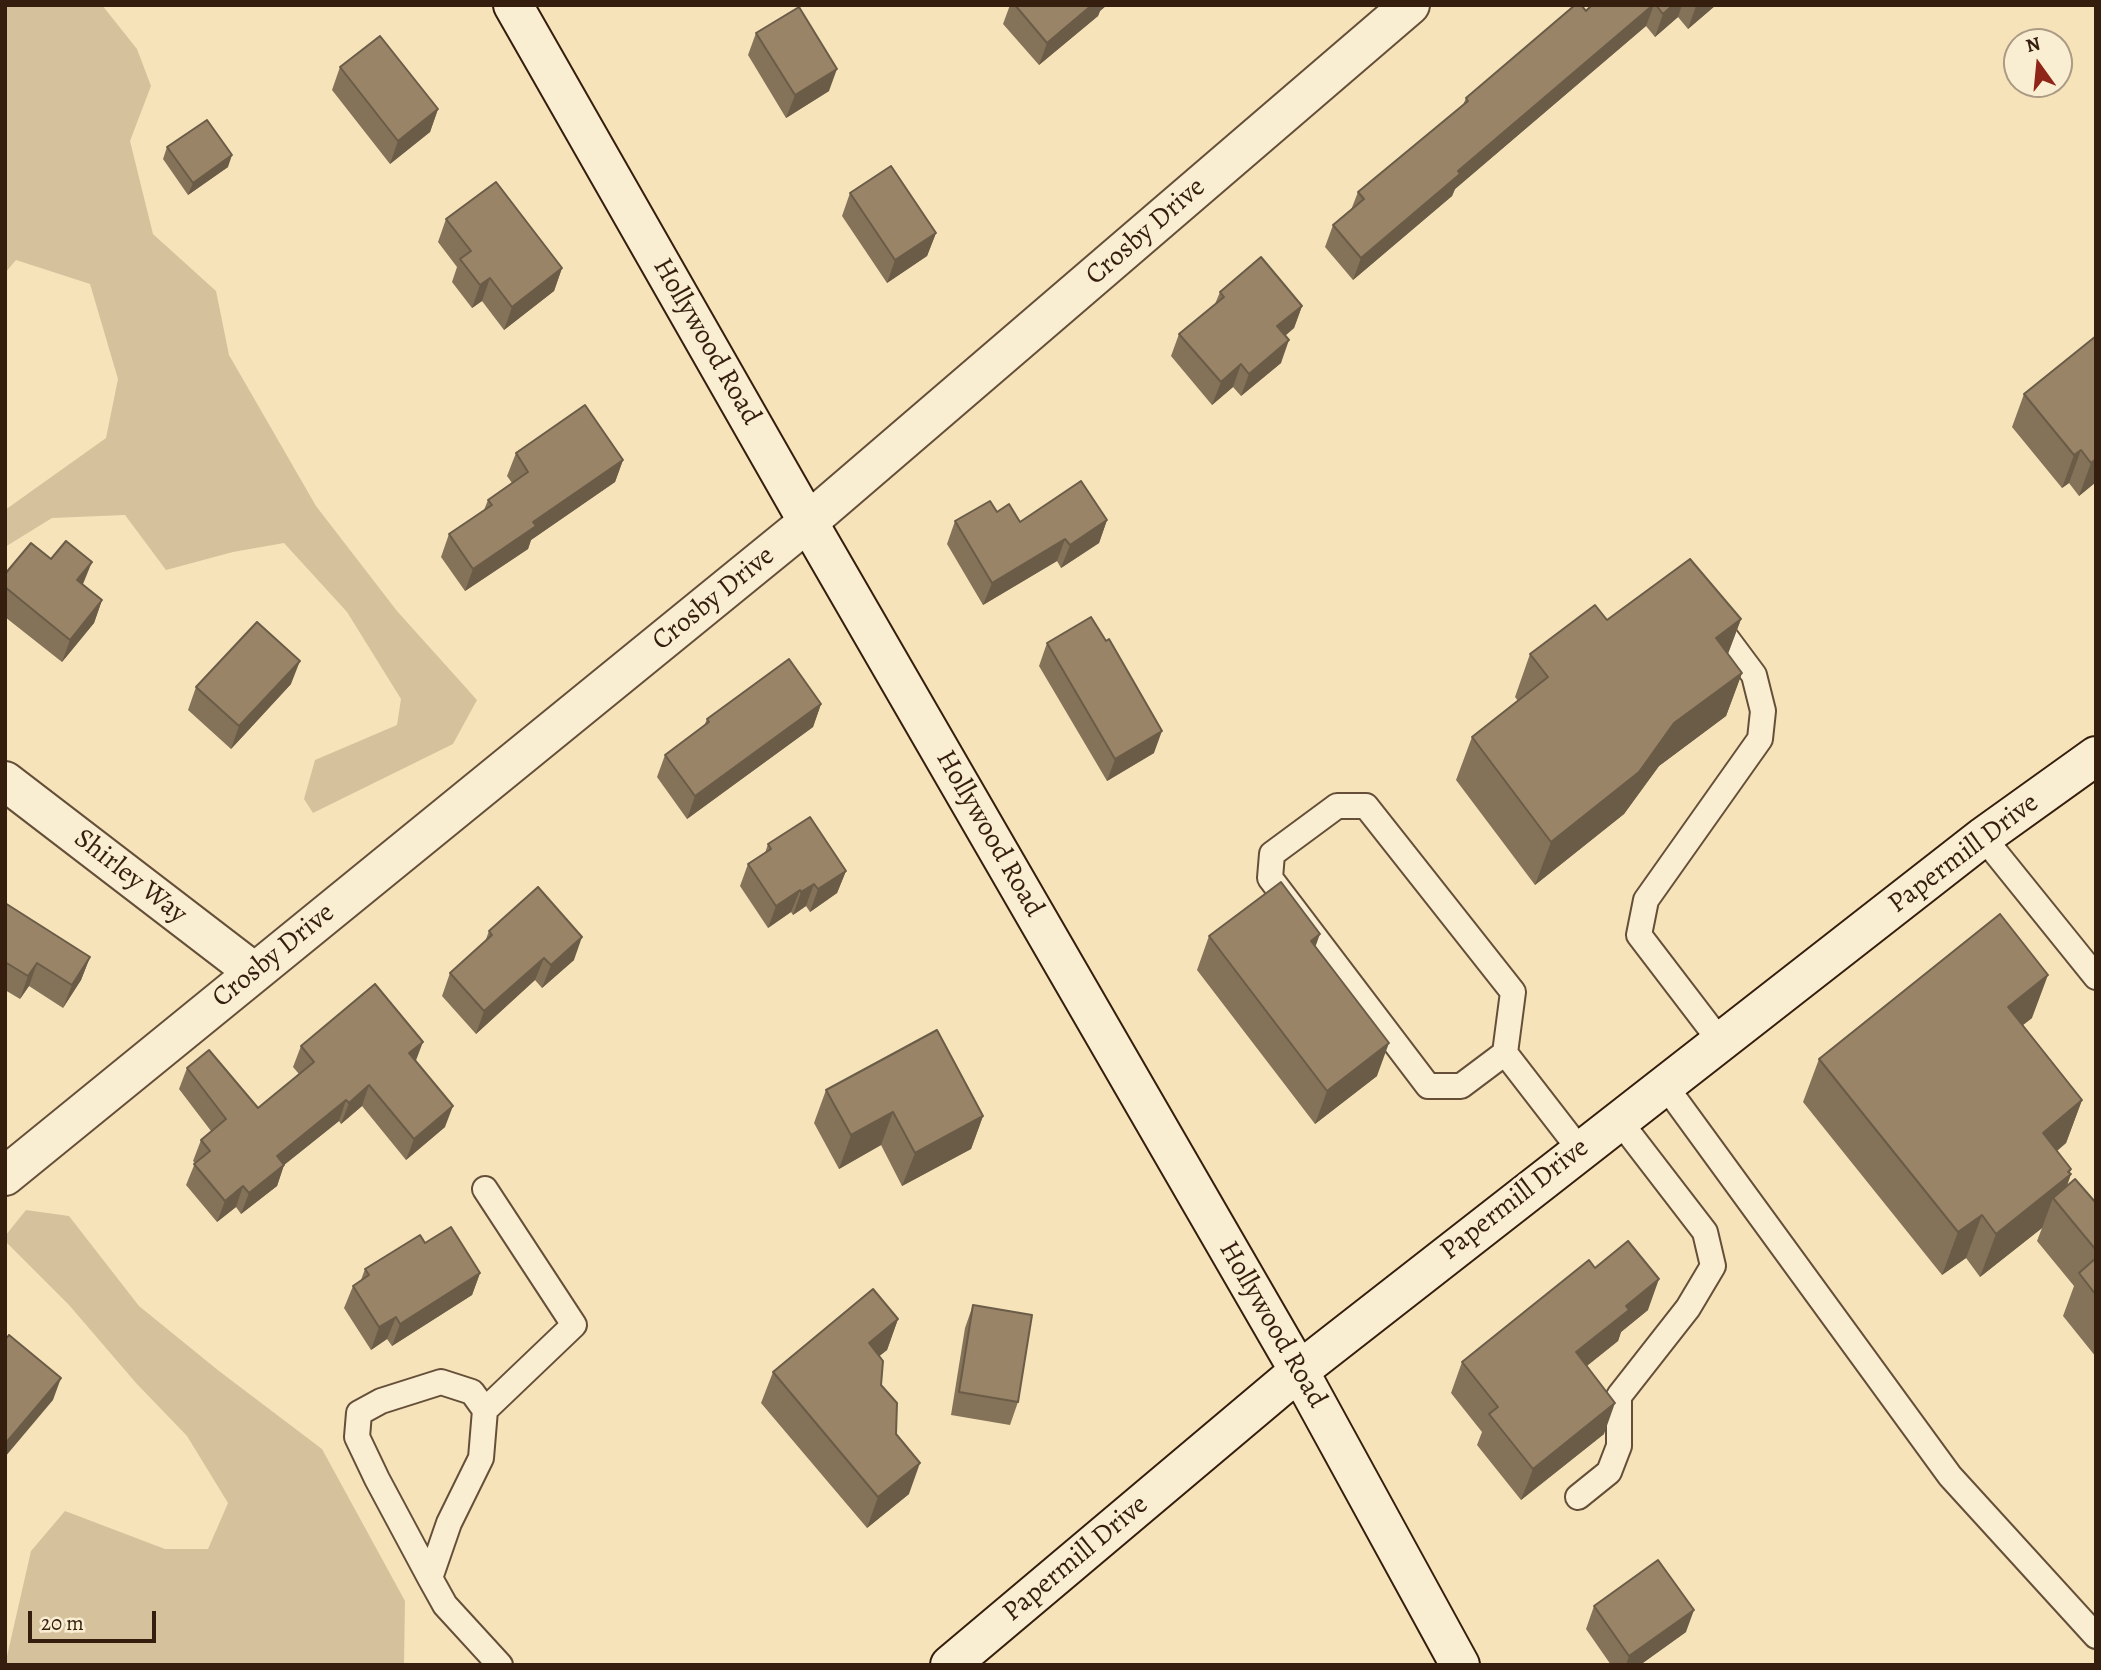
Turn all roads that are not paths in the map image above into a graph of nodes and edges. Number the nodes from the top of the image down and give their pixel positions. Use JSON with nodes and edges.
{"nodes":[{"id":1,"x":513,"y":5,"type":"edge"},
{"id":2,"x":1410,"y":5,"type":"edge"},
{"id":3,"x":808,"y":522,"type":"junction"},
{"id":4,"x":1700,"y":603,"type":"edge"},
{"id":5,"x":2096,"y":756,"type":"edge"},
{"id":6,"x":5,"y":781,"type":"edge"},
{"id":7,"x":1983,"y":837,"type":"junction"},
{"id":8,"x":254,"y":972,"type":"junction"},
{"id":9,"x":2096,"y":977,"type":"edge"},
{"id":10,"x":1720,"y":1041,"type":"junction"},
{"id":11,"x":1505,"y":1053,"type":"junction"},
{"id":12,"x":1664,"y":1084,"type":"junction"},
{"id":13,"x":1618,"y":1119,"type":"junction"},
{"id":14,"x":1580,"y":1150,"type":"junction"},
{"id":15,"x":5,"y":1176,"type":"edge"},
{"id":16,"x":485,"y":1189,"type":"dead end"},
{"id":17,"x":1299,"y":1371,"type":"junction"},
{"id":18,"x":485,"y":1410,"type":"junction"},
{"id":19,"x":1578,"y":1497,"type":"dead end"},
{"id":20,"x":430,"y":1578,"type":"junction"},
{"id":21,"x":2096,"y":1636,"type":"edge"},
{"id":22,"x":500,"y":1665,"type":"edge"},
{"id":23,"x":950,"y":1665,"type":"edge"},
{"id":24,"x":1460,"y":1665,"type":"edge"}],
"edges":[{"from":1,"to":3,"type":"street","name":"Hollywood Road"},
{"from":2,"to":3,"type":"street","name":"Crosby Drive"},
{"from":3,"to":8,"type":"street","name":"Crosby Drive"},
{"from":3,"to":17,"type":"street","name":"Hollywood Road"},
{"from":4,"to":10,"type":"lane"},
{"from":5,"to":7,"type":"street","name":"Papermill Drive"},
{"from":6,"to":8,"type":"street","name":"Shirley Way"},
{"from":7,"to":9,"type":"lane"},
{"from":7,"to":10,"type":"street","name":"Papermill Drive"},
{"from":8,"to":15,"type":"street","name":"Crosby Drive"},
{"from":10,"to":12,"type":"street","name":"Papermill Drive"},
{"from":11,"to":11,"type":"lane"},
{"from":11,"to":14,"type":"lane"},
{"from":12,"to":13,"type":"street","name":"Papermill Drive"},
{"from":12,"to":21,"type":"lane"},
{"from":13,"to":14,"type":"street","name":"Papermill Drive"},
{"from":13,"to":19,"type":"lane"},
{"from":14,"to":17,"type":"street","name":"Papermill Drive"},
{"from":16,"to":18,"type":"lane"},
{"from":17,"to":23,"type":"street","name":"Papermill Drive"},
{"from":17,"to":24,"type":"street","name":"Hollywood Road"},
{"from":18,"to":20,"type":"lane"},
{"from":18,"to":20,"type":"lane"},
{"from":20,"to":22,"type":"lane"}]}
